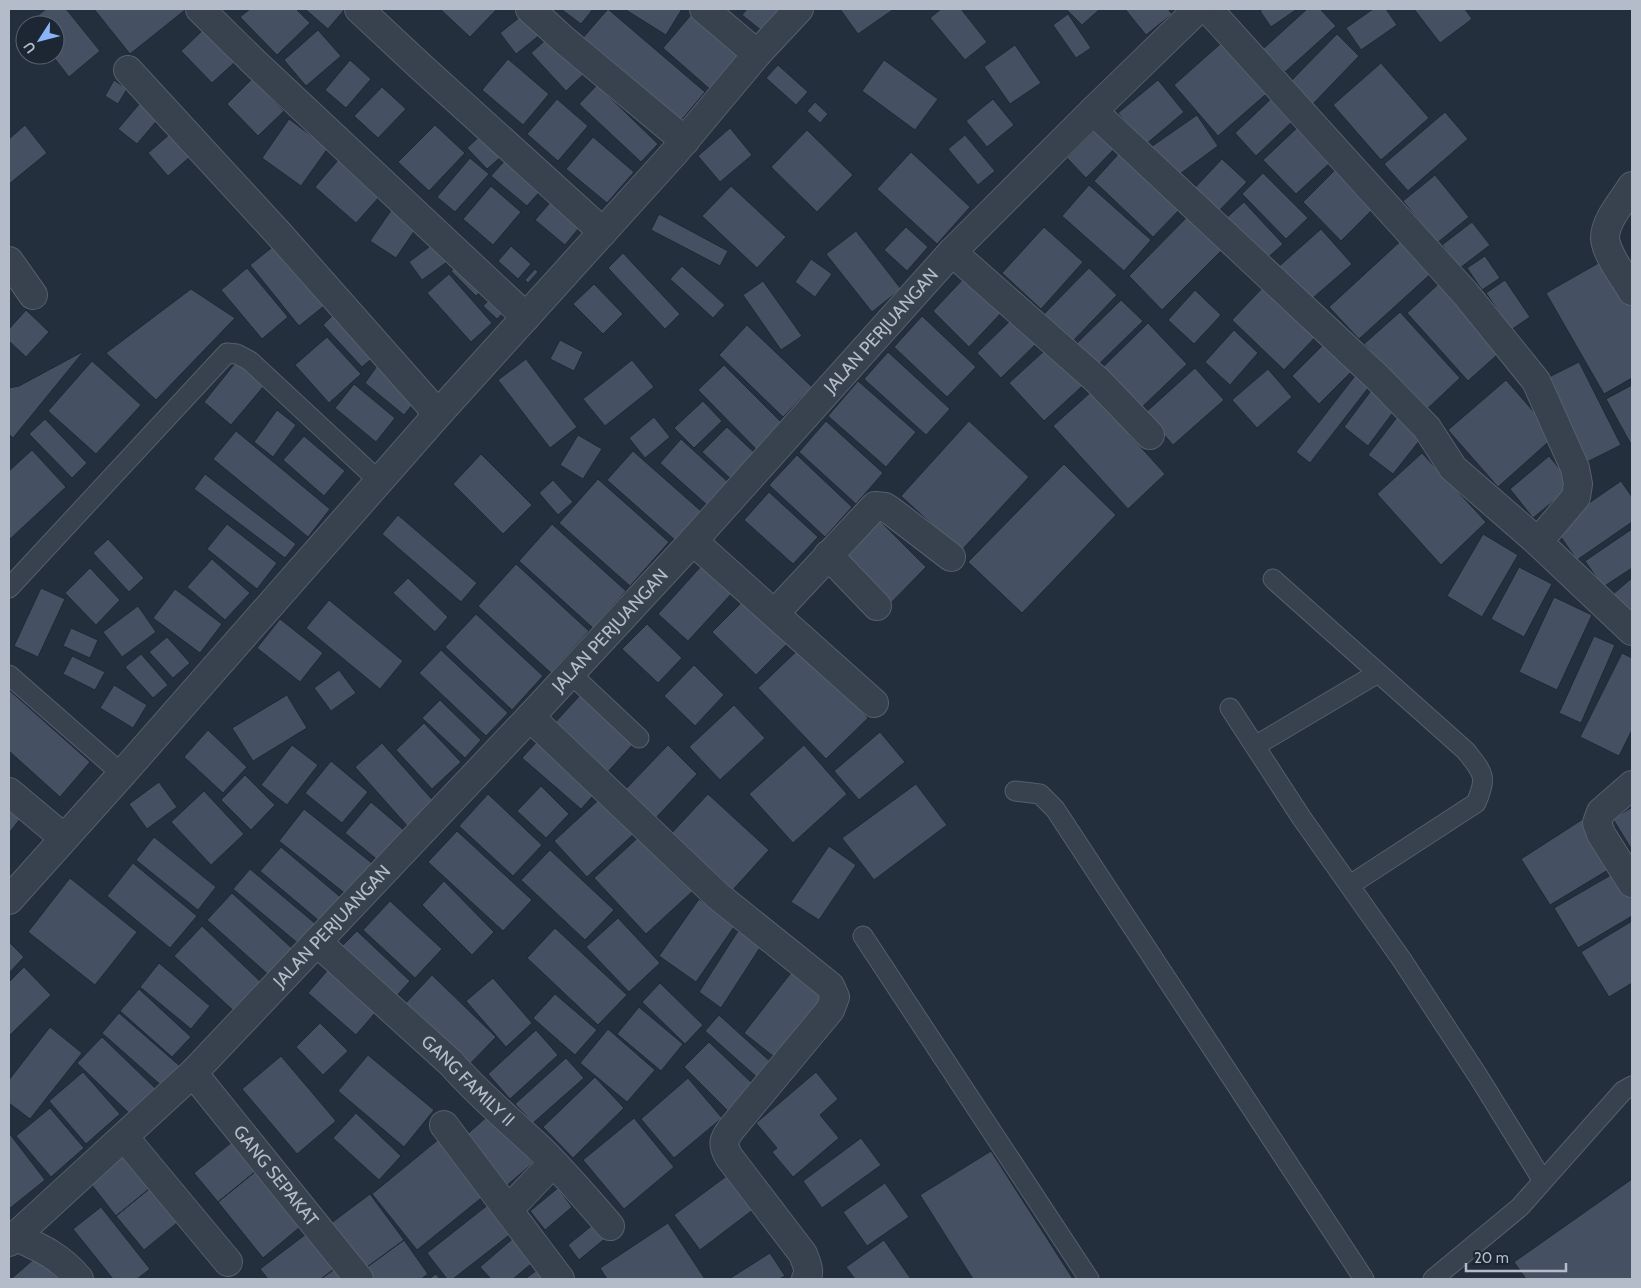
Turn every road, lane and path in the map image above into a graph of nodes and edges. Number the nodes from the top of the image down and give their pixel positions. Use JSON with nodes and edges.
{"nodes":[{"id":1,"x":200,"y":9,"type":"edge"},
{"id":2,"x":359,"y":9,"type":"edge"},
{"id":3,"x":530,"y":9,"type":"edge"},
{"id":4,"x":704,"y":9,"type":"edge"},
{"id":5,"x":799,"y":9,"type":"edge"},
{"id":6,"x":1198,"y":9,"type":"edge"},
{"id":7,"x":1208,"y":9,"type":"edge"},
{"id":8,"x":757,"y":54,"type":"junction"},
{"id":9,"x":128,"y":70,"type":"dead end"},
{"id":10,"x":1093,"y":111,"type":"junction"},
{"id":11,"x":685,"y":141,"type":"junction"},
{"id":12,"x":1632,"y":186,"type":"edge"},
{"id":13,"x":603,"y":232,"type":"junction"},
{"id":14,"x":952,"y":252,"type":"junction"},
{"id":15,"x":9,"y":260,"type":"edge"},
{"id":16,"x":1632,"y":291,"type":"edge"},
{"id":17,"x":33,"y":295,"type":"dead end"},
{"id":18,"x":526,"y":317,"type":"junction"},
{"id":19,"x":438,"y":414,"type":"junction"},
{"id":20,"x":1150,"y":435,"type":"dead end"},
{"id":21,"x":379,"y":481,"type":"junction"},
{"id":22,"x":694,"y":541,"type":"junction"},
{"id":23,"x":1538,"y":542,"type":"junction"},
{"id":24,"x":828,"y":556,"type":"junction"},
{"id":25,"x":951,"y":557,"type":"dead end"},
{"id":26,"x":1273,"y":579,"type":"dead end"},
{"id":27,"x":9,"y":588,"type":"edge"},
{"id":28,"x":877,"y":606,"type":"dead end"},
{"id":29,"x":775,"y":613,"type":"junction"},
{"id":30,"x":1632,"y":631,"type":"edge"},
{"id":31,"x":1378,"y":672,"type":"junction"},
{"id":32,"x":570,"y":674,"type":"junction"},
{"id":33,"x":9,"y":675,"type":"edge"},
{"id":34,"x":874,"y":703,"type":"dead end"},
{"id":35,"x":1230,"y":708,"type":"dead end"},
{"id":36,"x":530,"y":717,"type":"junction"},
{"id":37,"x":639,"y":738,"type":"dead end"},
{"id":38,"x":1255,"y":746,"type":"junction"},
{"id":39,"x":122,"y":774,"type":"junction"},
{"id":40,"x":1632,"y":785,"type":"edge"},
{"id":41,"x":1015,"y":791,"type":"dead end"},
{"id":42,"x":9,"y":792,"type":"edge"},
{"id":43,"x":64,"y":838,"type":"junction"},
{"id":44,"x":1632,"y":883,"type":"edge"},
{"id":45,"x":1350,"y":886,"type":"junction"},
{"id":46,"x":9,"y":900,"type":"edge"},
{"id":47,"x":863,"y":936,"type":"dead end"},
{"id":48,"x":317,"y":942,"type":"junction"},
{"id":49,"x":193,"y":1073,"type":"junction"},
{"id":50,"x":1632,"y":1086,"type":"edge"},
{"id":51,"x":444,"y":1126,"type":"dead end"},
{"id":52,"x":124,"y":1137,"type":"junction"},
{"id":53,"x":553,"y":1162,"type":"junction"},
{"id":54,"x":1543,"y":1180,"type":"junction"},
{"id":55,"x":508,"y":1210,"type":"junction"},
{"id":56,"x":610,"y":1226,"type":"dead end"},
{"id":57,"x":11,"y":1239,"type":"edge"},
{"id":58,"x":228,"y":1262,"type":"dead end"},
{"id":59,"x":79,"y":1279,"type":"edge"},
{"id":60,"x":358,"y":1279,"type":"edge"},
{"id":61,"x":560,"y":1279,"type":"edge"},
{"id":62,"x":806,"y":1279,"type":"edge"},
{"id":63,"x":1089,"y":1279,"type":"edge"},
{"id":64,"x":1364,"y":1279,"type":"edge"},
{"id":65,"x":1433,"y":1279,"type":"edge"}],
"edges":[{"from":1,"to":18,"type":"street"},
{"from":2,"to":13,"type":"street"},
{"from":3,"to":11,"type":"street"},
{"from":4,"to":8,"type":"street"},
{"from":5,"to":8,"type":"street"},
{"from":6,"to":10,"type":"street","name":"JALAN PERJUANGAN"},
{"from":7,"to":23,"type":"street"},
{"from":8,"to":11,"type":"street"},
{"from":9,"to":19,"type":"street"},
{"from":10,"to":14,"type":"street","name":"JALAN PERJUANGAN"},
{"from":10,"to":23,"type":"street"},
{"from":11,"to":13,"type":"street"},
{"from":12,"to":16,"type":"street"},
{"from":13,"to":18,"type":"street"},
{"from":14,"to":20,"type":"street"},
{"from":14,"to":22,"type":"street","name":"JALAN PERJUANGAN"},
{"from":15,"to":17,"type":"street"},
{"from":18,"to":19,"type":"street"},
{"from":19,"to":21,"type":"street"},
{"from":21,"to":27,"type":"lane"},
{"from":21,"to":39,"type":"street"},
{"from":22,"to":29,"type":"street"},
{"from":22,"to":32,"type":"street","name":"JALAN PERJUANGAN"},
{"from":23,"to":30,"type":"street"},
{"from":24,"to":25,"type":"street"},
{"from":24,"to":28,"type":"street"},
{"from":24,"to":29,"type":"street"},
{"from":26,"to":31,"type":"lane"},
{"from":29,"to":34,"type":"street"},
{"from":31,"to":38,"type":"lane"},
{"from":31,"to":45,"type":"lane"},
{"from":32,"to":36,"type":"street","name":"JALAN PERJUANGAN"},
{"from":32,"to":37,"type":"lane"},
{"from":33,"to":39,"type":"lane"},
{"from":35,"to":38,"type":"lane"},
{"from":36,"to":48,"type":"street","name":"JALAN PERJUANGAN"},
{"from":36,"to":62,"type":"street"},
{"from":38,"to":45,"type":"lane"},
{"from":39,"to":43,"type":"street"},
{"from":40,"to":44,"type":"street"},
{"from":41,"to":64,"type":"lane"},
{"from":42,"to":43,"type":"street"},
{"from":43,"to":46,"type":"street"},
{"from":45,"to":54,"type":"lane"},
{"from":47,"to":63,"type":"lane"},
{"from":48,"to":49,"type":"street","name":"JALAN PERJUANGAN"},
{"from":48,"to":53,"type":"street","name":"GANG FAMILY II"},
{"from":49,"to":52,"type":"street","name":"JALAN PERJUANGAN"},
{"from":49,"to":60,"type":"street","name":"GANG SEPAKAT"},
{"from":50,"to":54,"type":"lane"},
{"from":51,"to":55,"type":"street"},
{"from":52,"to":57,"type":"street","name":"JALAN PERJUANGAN"},
{"from":52,"to":58,"type":"street"},
{"from":53,"to":55,"type":"street"},
{"from":53,"to":56,"type":"street","name":"GANG FAMILY II"},
{"from":54,"to":65,"type":"lane"},
{"from":55,"to":61,"type":"street"},
{"from":57,"to":59,"type":"street"}]}
